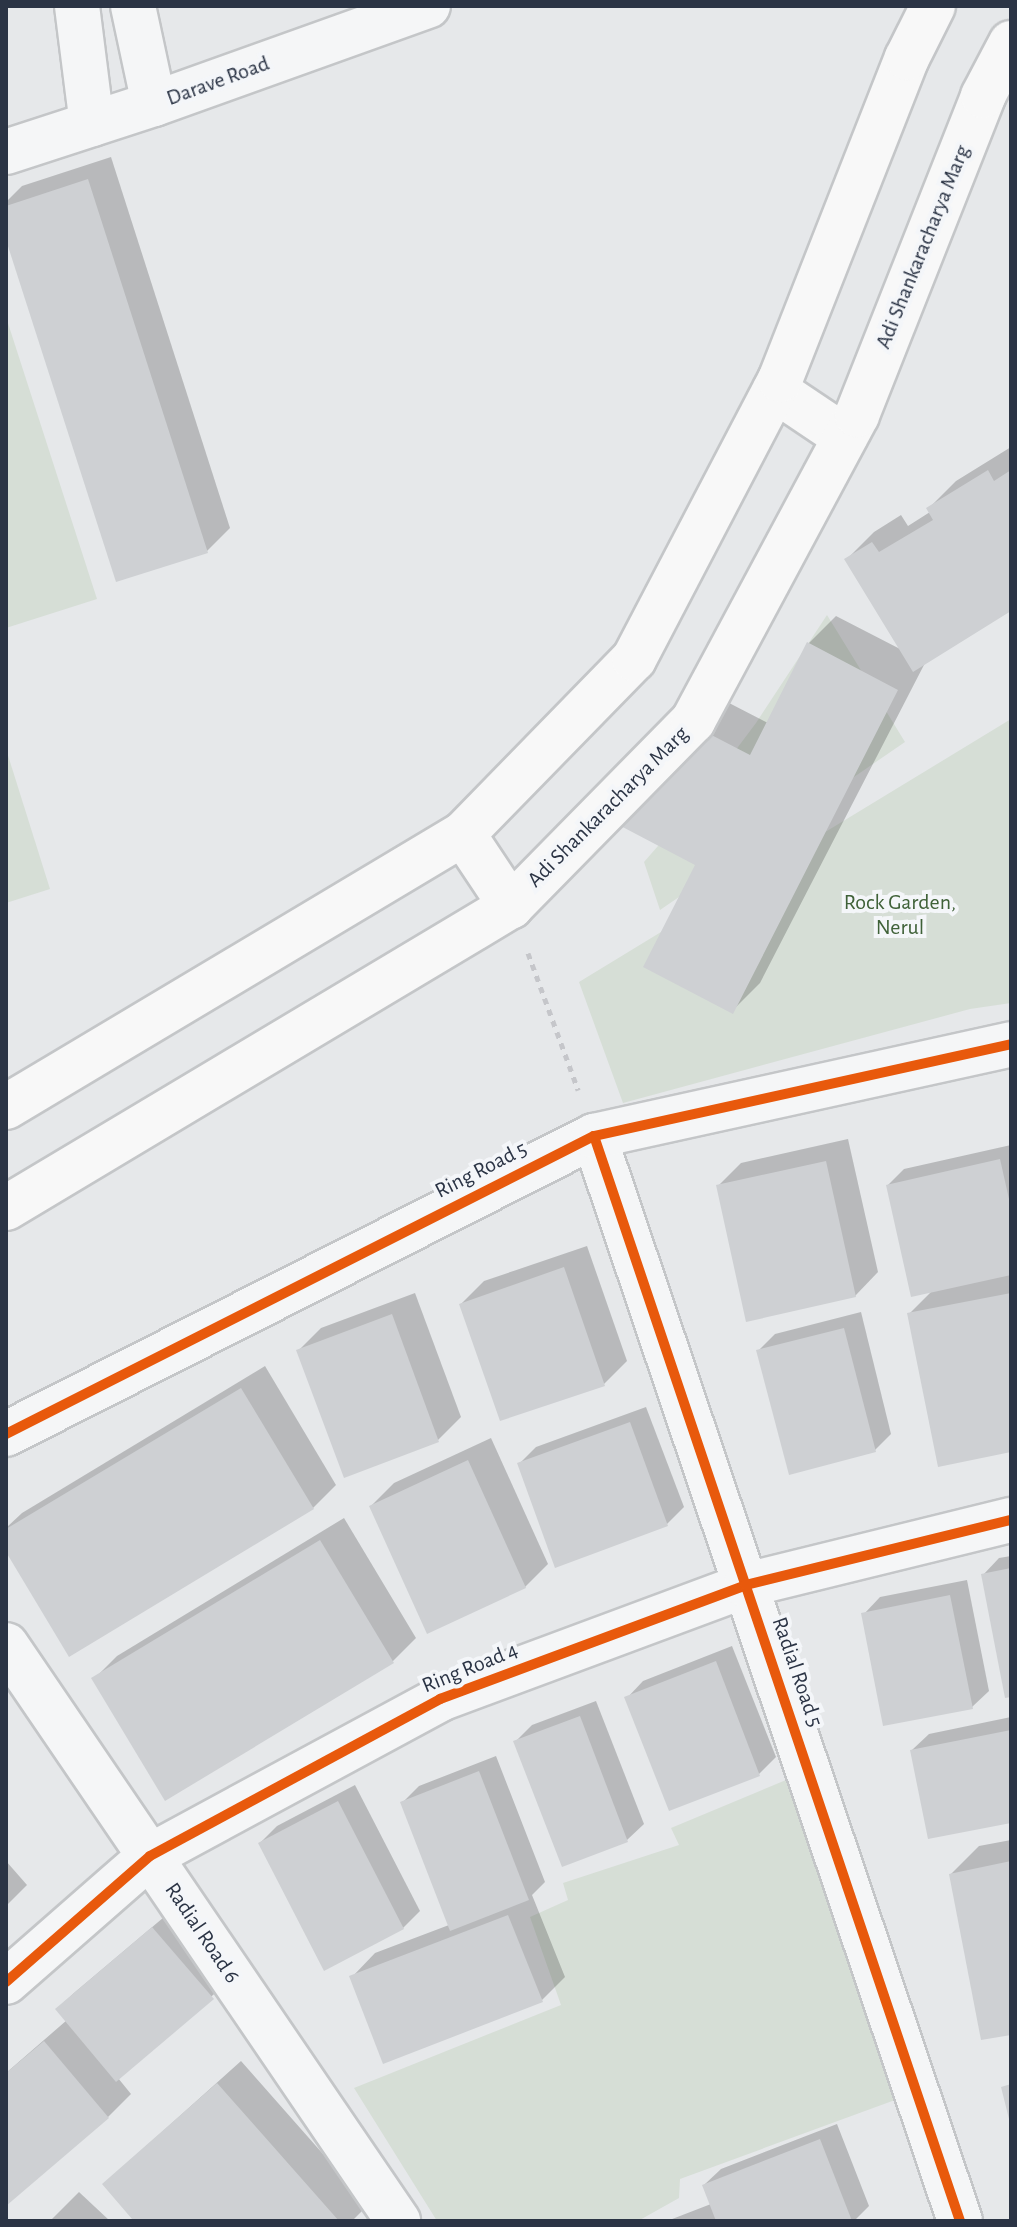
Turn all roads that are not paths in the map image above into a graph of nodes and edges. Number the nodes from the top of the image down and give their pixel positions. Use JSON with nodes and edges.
{"nodes":[{"id":1,"x":77,"y":6,"type":"edge"},
{"id":2,"x":133,"y":6,"type":"edge"},
{"id":3,"x":428,"y":6,"type":"edge"},
{"id":4,"x":933,"y":6,"type":"edge"},
{"id":5,"x":1006,"y":64,"type":"edge"},
{"id":6,"x":154,"y":104,"type":"junction"},
{"id":7,"x":92,"y":124,"type":"junction"},
{"id":8,"x":6,"y":152,"type":"edge"},
{"id":9,"x":775,"y":390,"type":"junction"},
{"id":10,"x":845,"y":437,"type":"junction"},
{"id":11,"x":463,"y":834,"type":"junction"},
{"id":12,"x":511,"y":906,"type":"junction"},
{"id":13,"x":1011,"y":1044,"type":"edge"},
{"id":14,"x":6,"y":1107,"type":"edge"},
{"id":15,"x":594,"y":1136,"type":"junction"},
{"id":16,"x":6,"y":1208,"type":"edge"},
{"id":17,"x":6,"y":1434,"type":"edge"},
{"id":18,"x":1011,"y":1520,"type":"edge"},
{"id":19,"x":746,"y":1585,"type":"junction"},
{"id":20,"x":6,"y":1645,"type":"edge"},
{"id":21,"x":150,"y":1856,"type":"junction"},
{"id":22,"x":6,"y":1982,"type":"edge"},
{"id":23,"x":398,"y":2221,"type":"edge"},
{"id":24,"x":960,"y":2221,"type":"edge"}],
"edges":[{"from":1,"to":7,"type":"street"},
{"from":2,"to":6,"type":"street"},
{"from":3,"to":6,"type":"street","name":"Darave Road"},
{"from":4,"to":9,"type":"main road"},
{"from":5,"to":10,"type":"main road","name":"Adi Shankaracharya Marg"},
{"from":6,"to":7,"type":"street","name":"Darave Road"},
{"from":7,"to":8,"type":"street","name":"Darave Road"},
{"from":9,"to":10,"type":"main road"},
{"from":9,"to":11,"type":"main road"},
{"from":10,"to":12,"type":"main road","name":"Adi Shankaracharya Marg"},
{"from":11,"to":12,"type":"main road"},
{"from":11,"to":14,"type":"main road"},
{"from":12,"to":16,"type":"main road","name":"Adi Shankaracharya Marg"},
{"from":13,"to":15,"type":"street","name":"Ring Road 5"},
{"from":15,"to":17,"type":"street","name":"Ring Road 5"},
{"from":15,"to":19,"type":"street","name":"Radial Road 5"},
{"from":18,"to":19,"type":"street","name":"Ring Road 4"},
{"from":19,"to":21,"type":"street","name":"Ring Road 4"},
{"from":19,"to":24,"type":"street","name":"Radial Road 5"},
{"from":20,"to":21,"type":"street","name":"Radial Road 6"},
{"from":21,"to":22,"type":"street","name":"Ring Road 4"},
{"from":21,"to":23,"type":"street","name":"Radial Road 6"}]}
